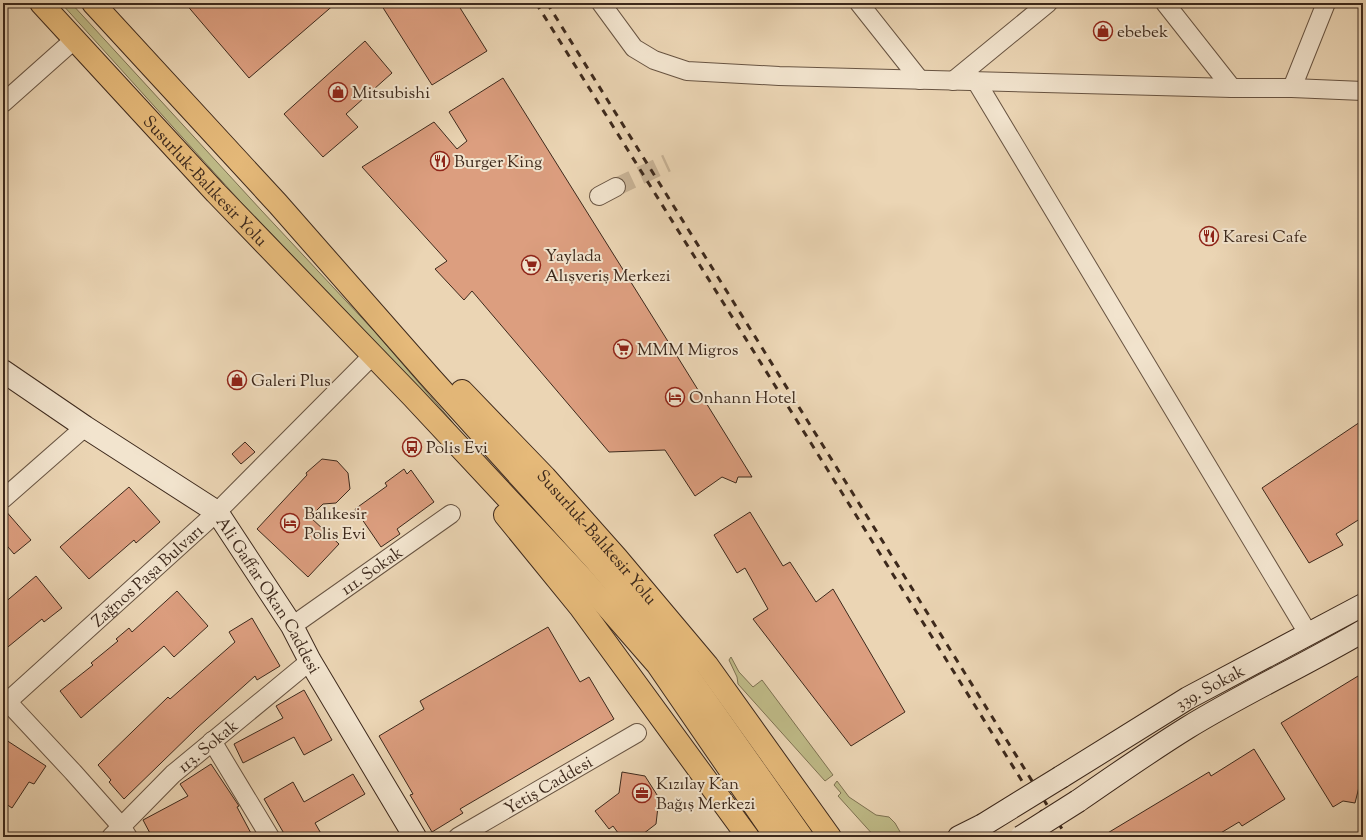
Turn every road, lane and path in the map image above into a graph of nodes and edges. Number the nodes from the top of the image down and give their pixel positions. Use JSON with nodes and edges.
{"nodes":[{"id":1,"x":41,"y":3,"type":"edge"},
{"id":2,"x":93,"y":3,"type":"edge"},
{"id":3,"x":601,"y":3,"type":"edge"},
{"id":4,"x":859,"y":3,"type":"edge"},
{"id":5,"x":1048,"y":3,"type":"edge"},
{"id":6,"x":1165,"y":3,"type":"edge"},
{"id":7,"x":1326,"y":3,"type":"edge"},
{"id":8,"x":75,"y":39,"type":"junction"},
{"id":9,"x":920,"y":80,"type":"junction"},
{"id":10,"x":953,"y":81,"type":"junction"},
{"id":11,"x":976,"y":81,"type":"junction"},
{"id":12,"x":1232,"y":88,"type":"junction"},
{"id":13,"x":1292,"y":88,"type":"junction"},
{"id":14,"x":1363,"y":91,"type":"edge"},
{"id":15,"x":3,"y":103,"type":"edge"},
{"id":16,"x":616,"y":187,"type":"tunnel mouth"},
{"id":17,"x":599,"y":196,"type":"dead end"},
{"id":18,"x":333,"y":265,"type":"junction"},
{"id":19,"x":373,"y":355,"type":"junction"},
{"id":20,"x":3,"y":371,"type":"edge"},
{"id":21,"x":85,"y":426,"type":"junction"},
{"id":22,"x":3,"y":499,"type":"edge"},
{"id":23,"x":217,"y":512,"type":"junction"},
{"id":24,"x":451,"y":514,"type":"dead end"},
{"id":25,"x":1363,"y":605,"type":"edge"},
{"id":26,"x":292,"y":626,"type":"junction"},
{"id":27,"x":1363,"y":630,"type":"edge"},
{"id":28,"x":1309,"y":635,"type":"junction"},
{"id":29,"x":310,"y":661,"type":"junction"},
{"id":30,"x":4,"y":702,"type":"edge"},
{"id":31,"x":637,"y":733,"type":"dead end"},
{"id":32,"x":212,"y":741,"type":"junction"},
{"id":33,"x":120,"y":833,"type":"edge"},
{"id":34,"x":270,"y":837,"type":"edge"},
{"id":35,"x":415,"y":837,"type":"edge"},
{"id":36,"x":458,"y":837,"type":"edge"},
{"id":37,"x":748,"y":837,"type":"edge"},
{"id":38,"x":776,"y":837,"type":"edge"},
{"id":39,"x":802,"y":837,"type":"edge"},
{"id":40,"x":830,"y":837,"type":"edge"},
{"id":41,"x":959,"y":837,"type":"edge"},
{"id":42,"x":1021,"y":837,"type":"edge"}],
"edges":[{"from":1,"to":8,"type":"highway","name":"Susurluk-Balıkesir Yolu"},
{"from":2,"to":18,"type":"highway","name":"Susurluk-Balıkesir Yolu"},
{"from":3,"to":9,"type":"street"},
{"from":4,"to":9,"type":"street"},
{"from":5,"to":10,"type":"street"},
{"from":6,"to":12,"type":"street"},
{"from":7,"to":13,"type":"street"},
{"from":8,"to":15,"type":"street"},
{"from":8,"to":19,"type":"highway","name":"Susurluk-Balıkesir Yolu"},
{"from":9,"to":10,"type":"street"},
{"from":10,"to":11,"type":"street"},
{"from":11,"to":12,"type":"street"},
{"from":11,"to":28,"type":"street"},
{"from":12,"to":13,"type":"street"},
{"from":13,"to":14,"type":"street"},
{"from":16,"to":17,"type":"street"},
{"from":18,"to":39,"type":"highway","name":"Susurluk-Balıkesir Yolu"},
{"from":18,"to":40,"type":"highway","name":"Susurluk-Balıkesir Yolu"},
{"from":19,"to":23,"type":"street","name":"Zağnos Paşa Bulvarı"},
{"from":19,"to":37,"type":"highway","name":"Susurluk-Balıkesir Yolu"},
{"from":19,"to":38,"type":"highway","name":"Susurluk-Balıkesir Yolu"},
{"from":20,"to":21,"type":"main road","name":"Ali Gaffar Okan Caddesi"},
{"from":21,"to":22,"type":"street"},
{"from":21,"to":23,"type":"main road","name":"Ali Gaffar Okan Caddesi"},
{"from":23,"to":26,"type":"main road","name":"Ali Gaffar Okan Caddesi"},
{"from":23,"to":30,"type":"street","name":"Zağnos Paşa Bulvarı"},
{"from":24,"to":26,"type":"street","name":"111. Sokak"},
{"from":25,"to":28,"type":"main road","name":"339. Sokak"},
{"from":26,"to":29,"type":"main road","name":"Ali Gaffar Okan Caddesi"},
{"from":27,"to":42,"type":"main road","name":"339. Sokak","bridge":true},
{"from":28,"to":41,"type":"main road","name":"339. Sokak","bridge":true},
{"from":29,"to":32,"type":"street","name":"113. Sokak"},
{"from":29,"to":35,"type":"main road","name":"Ali Gaffar Okan Caddesi"},
{"from":30,"to":33,"type":"street"},
{"from":31,"to":36,"type":"street","name":"Yetiş Caddesi"},
{"from":32,"to":33,"type":"street","name":"113. Sokak"},
{"from":32,"to":34,"type":"street"}]}
